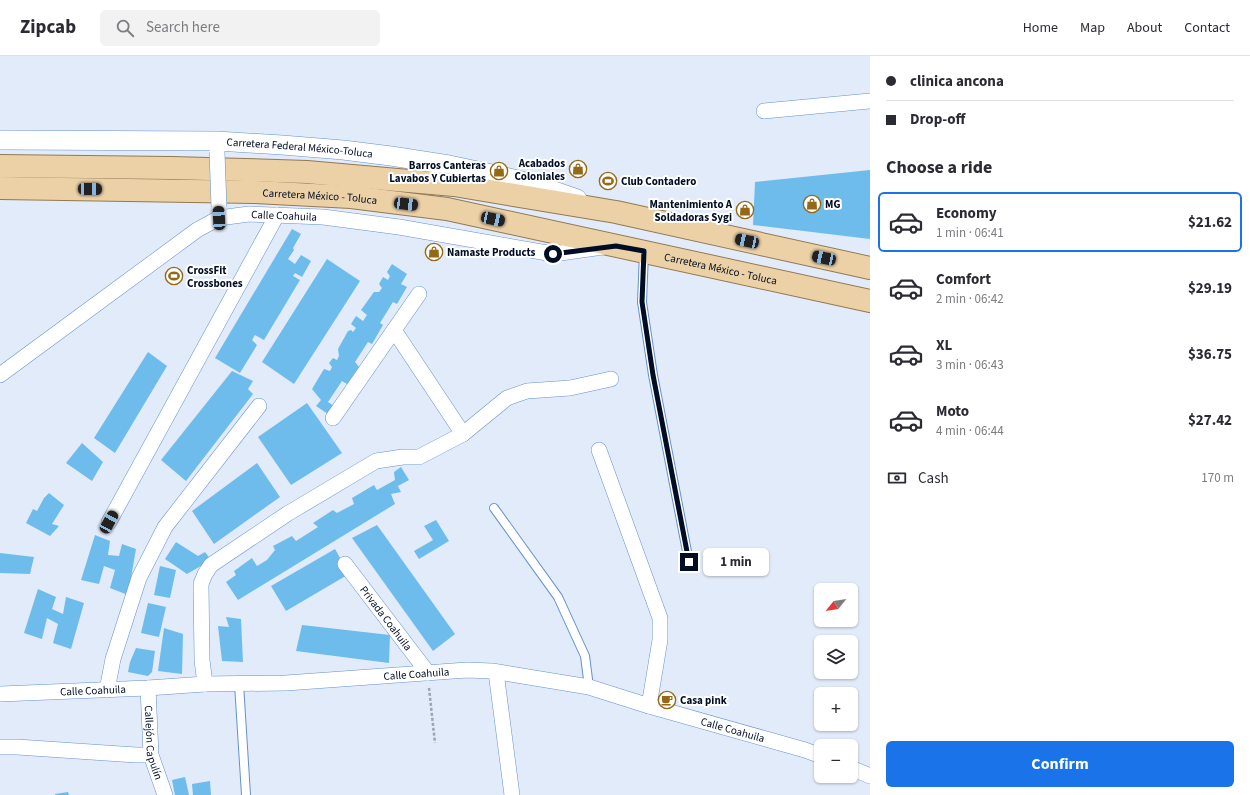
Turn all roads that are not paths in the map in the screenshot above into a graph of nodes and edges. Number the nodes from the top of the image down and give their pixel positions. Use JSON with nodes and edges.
{"nodes":[{"id":1,"x":870,"y":101,"type":"edge"},
{"id":2,"x":764,"y":112,"type":"dead end"},
{"id":3,"x":0,"y":140,"type":"edge"},
{"id":4,"x":217,"y":147,"type":"junction"},
{"id":5,"x":0,"y":166,"type":"edge"},
{"id":6,"x":0,"y":188,"type":"edge"},
{"id":7,"x":616,"y":212,"type":"junction"},
{"id":8,"x":219,"y":213,"type":"junction"},
{"id":9,"x":277,"y":215,"type":"junction"},
{"id":10,"x":616,"y":246,"type":"junction"},
{"id":11,"x":644,"y":251,"type":"junction"},
{"id":12,"x":870,"y":268,"type":"edge"},
{"id":13,"x":419,"y":294,"type":"dead end"},
{"id":14,"x":870,"y":301,"type":"edge"},
{"id":15,"x":394,"y":330,"type":"junction"},
{"id":16,"x":0,"y":374,"type":"edge"},
{"id":17,"x":611,"y":379,"type":"dead end"},
{"id":18,"x":259,"y":406,"type":"dead end"},
{"id":19,"x":334,"y":418,"type":"dead end"},
{"id":20,"x":463,"y":434,"type":"junction"},
{"id":21,"x":599,"y":450,"type":"dead end"},
{"id":22,"x":494,"y":508,"type":"dead end"},
{"id":23,"x":109,"y":522,"type":"dead end"},
{"id":24,"x":689,"y":562,"type":"dead end"},
{"id":25,"x":345,"y":564,"type":"dead end"},
{"id":26,"x":496,"y":672,"type":"junction"},
{"id":27,"x":428,"y":673,"type":"junction"},
{"id":28,"x":205,"y":684,"type":"junction"},
{"id":29,"x":239,"y":684,"type":"junction"},
{"id":30,"x":589,"y":687,"type":"junction"},
{"id":31,"x":148,"y":688,"type":"junction"},
{"id":32,"x":107,"y":690,"type":"junction"},
{"id":33,"x":0,"y":694,"type":"edge"},
{"id":34,"x":649,"y":706,"type":"junction"},
{"id":35,"x":0,"y":748,"type":"edge"},
{"id":36,"x":814,"y":753,"type":"edge"},
{"id":37,"x":151,"y":755,"type":"junction"},
{"id":38,"x":858,"y":771,"type":"edge"},
{"id":39,"x":870,"y":776,"type":"edge"},
{"id":40,"x":165,"y":795,"type":"edge"},
{"id":41,"x":246,"y":795,"type":"edge"},
{"id":42,"x":512,"y":795,"type":"edge"}],
"edges":[{"from":1,"to":2,"type":"street"},
{"from":3,"to":4,"type":"street","name":"Carretera Federal México-Toluca"},
{"from":4,"to":7,"type":"street","name":"Carretera Federal México-Toluca"},
{"from":4,"to":8,"type":"street","bridge":true},
{"from":5,"to":7,"type":"main road","name":"Carretera México - Toluca"},
{"from":6,"to":10,"type":"main road","name":"Carretera México - Toluca"},
{"from":7,"to":12,"type":"main road","name":"Carretera México - Toluca"},
{"from":8,"to":9,"type":"street","name":"Calle Coahuila"},
{"from":8,"to":16,"type":"street","name":"Calle Coahuila"},
{"from":9,"to":10,"type":"street","name":"Calle Coahuila"},
{"from":9,"to":23,"type":"street"},
{"from":10,"to":11,"type":"main road","name":"Carretera México - Toluca"},
{"from":11,"to":14,"type":"main road","name":"Carretera México - Toluca"},
{"from":11,"to":24,"type":"lane"},
{"from":13,"to":15,"type":"street"},
{"from":15,"to":19,"type":"street"},
{"from":15,"to":20,"type":"street"},
{"from":17,"to":20,"type":"street"},
{"from":18,"to":32,"type":"street"},
{"from":20,"to":28,"type":"street"},
{"from":21,"to":34,"type":"street"},
{"from":22,"to":30,"type":"lane"},
{"from":25,"to":27,"type":"street","name":"Privada Coahuila"},
{"from":26,"to":27,"type":"street","name":"Calle Coahuila"},
{"from":26,"to":30,"type":"street","name":"Calle Coahuila"},
{"from":26,"to":42,"type":"street"},
{"from":27,"to":29,"type":"street","name":"Calle Coahuila"},
{"from":28,"to":29,"type":"street","name":"Calle Coahuila"},
{"from":28,"to":31,"type":"street","name":"Calle Coahuila"},
{"from":29,"to":41,"type":"lane"},
{"from":30,"to":34,"type":"street","name":"Calle Coahuila"},
{"from":31,"to":32,"type":"street","name":"Calle Coahuila"},
{"from":31,"to":37,"type":"street","name":"Callejón Capulín"},
{"from":32,"to":33,"type":"street","name":"Calle Coahuila"},
{"from":34,"to":36,"type":"street","name":"Calle Coahuila"},
{"from":35,"to":37,"type":"street"},
{"from":37,"to":40,"type":"street","name":"Callejón Capulín"},
{"from":38,"to":39,"type":"street"}]}
